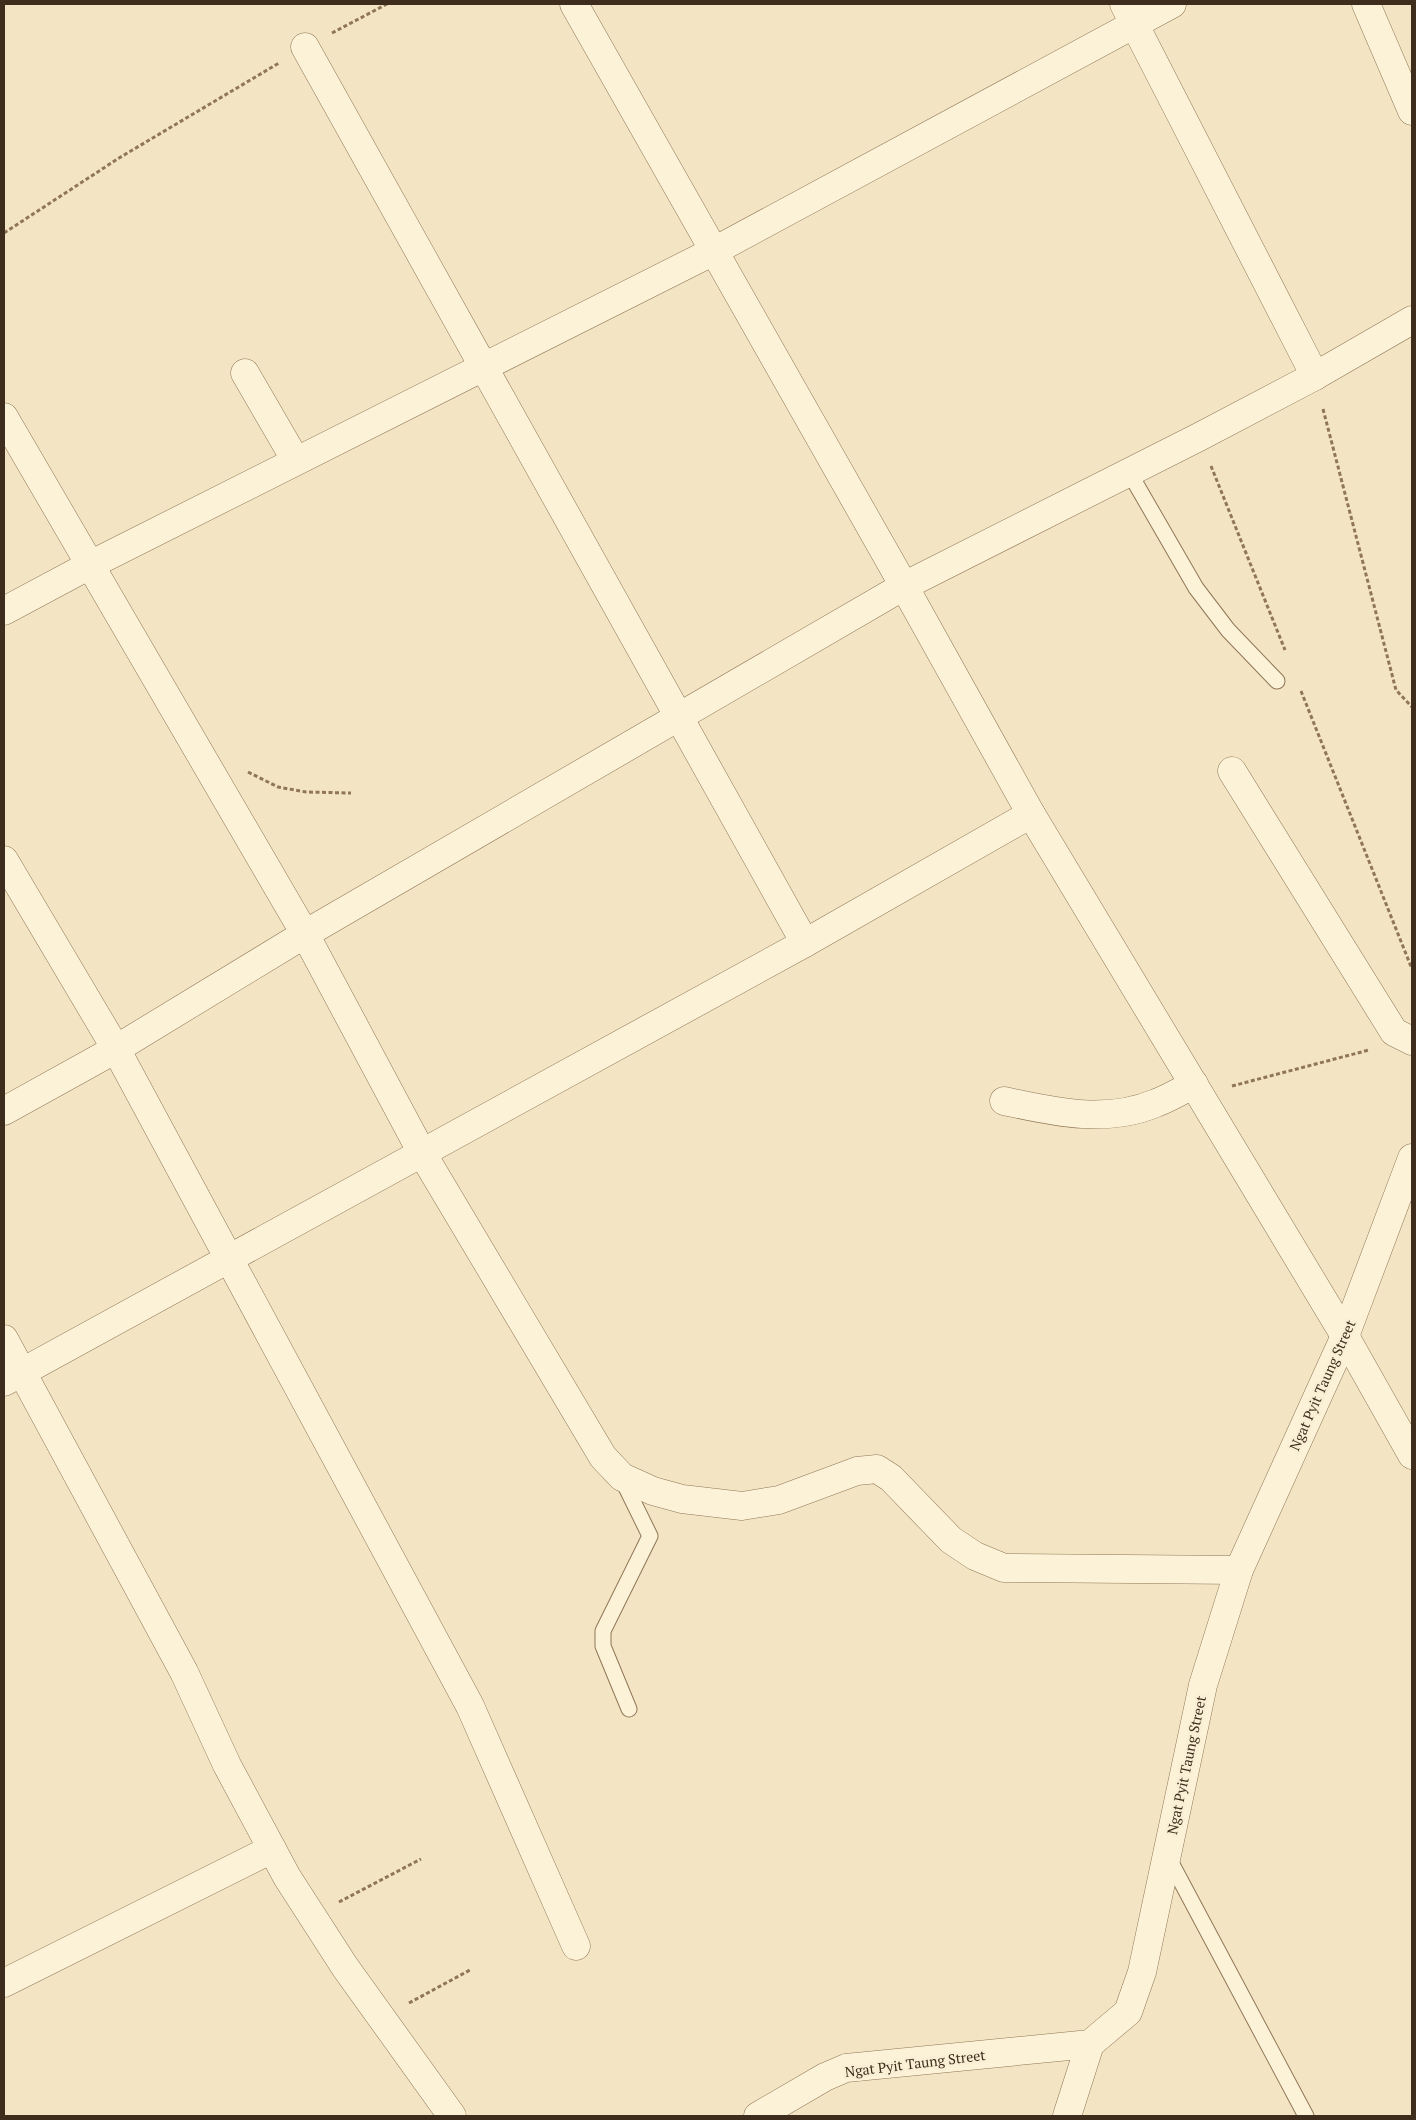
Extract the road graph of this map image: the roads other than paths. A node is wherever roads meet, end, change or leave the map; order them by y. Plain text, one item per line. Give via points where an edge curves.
1 (574, 4) edge
2 (1172, 4) edge
3 (1366, 4) edge
4 (1129, 14) edge
5 (305, 47) road end
6 (1412, 112) edge
7 (714, 251) junction
8 (1412, 320) edge
9 (482, 367) junction
10 (244, 373) dead end
11 (1315, 376) junction
12 (4, 418) edge
13 (296, 461) junction
14 (1129, 472) junction
15 (90, 565) junction
16 (904, 586) junction
17 (4, 611) edge
18 (1277, 681) dead end
19 (678, 718) junction
20 (1232, 770) dead end
21 (1030, 814) junction
22 (4, 860) edge
23 (305, 934) junction
24 (805, 943) junction
25 (1403, 1036) edge
26 (116, 1049) junction
27 (1197, 1090) junction
28 (1004, 1101) dead end
29 (4, 1111) edge
30 (422, 1153) junction
31 (1412, 1158) edge
32 (230, 1258) junction
33 (1345, 1336) junction
34 (4, 1339) edge
35 (13, 1378) edge
36 (1412, 1455) edge
37 (622, 1477) junction
38 (1238, 1570) junction
39 (629, 1708) dead end
40 (272, 1849) junction
41 (1168, 1855) junction
42 (576, 1946) dead end
43 (4, 1983) edge
44 (1090, 2044) junction
45 (1064, 2113) edge
46 (452, 2116) edge
47 (758, 2116) edge
48 (1306, 2116) edge

1 - 7 street
2 - 4 street
3 - 6 street
4 - 7 street
4 - 11 street
5 - 9 street
7 - 9 street
7 - 16 street
8 - 11 street
9 - 13 street
9 - 19 street
10 - 13 street
11 - 14 street
12 - 15 street
13 - 15 street
14 - 16 street
14 - 18 lane via 1196,588 1228,630
15 - 17 street
15 - 23 street
16 - 19 street
16 - 21 street
19 - 23 street
19 - 24 street
20 - 25 street
21 - 24 street
21 - 27 street
22 - 26 street
23 - 26 street
23 - 30 street
24 - 30 street
26 - 29 street
26 - 32 street
27 - 28 street via 1154,1104 1097,1116 1062,1114
27 - 33 street
30 - 32 street
30 - 37 street via 603,1457
31 - 33 street, Ngat Pyit Taung Street
32 - 35 street
32 - 42 street via 470,1706
33 - 36 street
33 - 38 street, Ngat Pyit Taung Street
34 - 35 street
35 - 40 street via 184,1672 227,1765
37 - 38 street via 682,1499 742,1506 779,1500 857,1471 877,1469 891,1478 951,1540 975,1556 1004,1568
37 - 39 lane via 650,1536 603,1631 603,1646
38 - 41 street, Ngat Pyit Taung Street via 1203,1684
40 - 43 street
40 - 46 street via 345,1968
41 - 44 street, Ngat Pyit Taung Street via 1142,1972 1128,2012
41 - 48 lane
44 - 45 street
44 - 47 street, Ngat Pyit Taung Street via 846,2068

